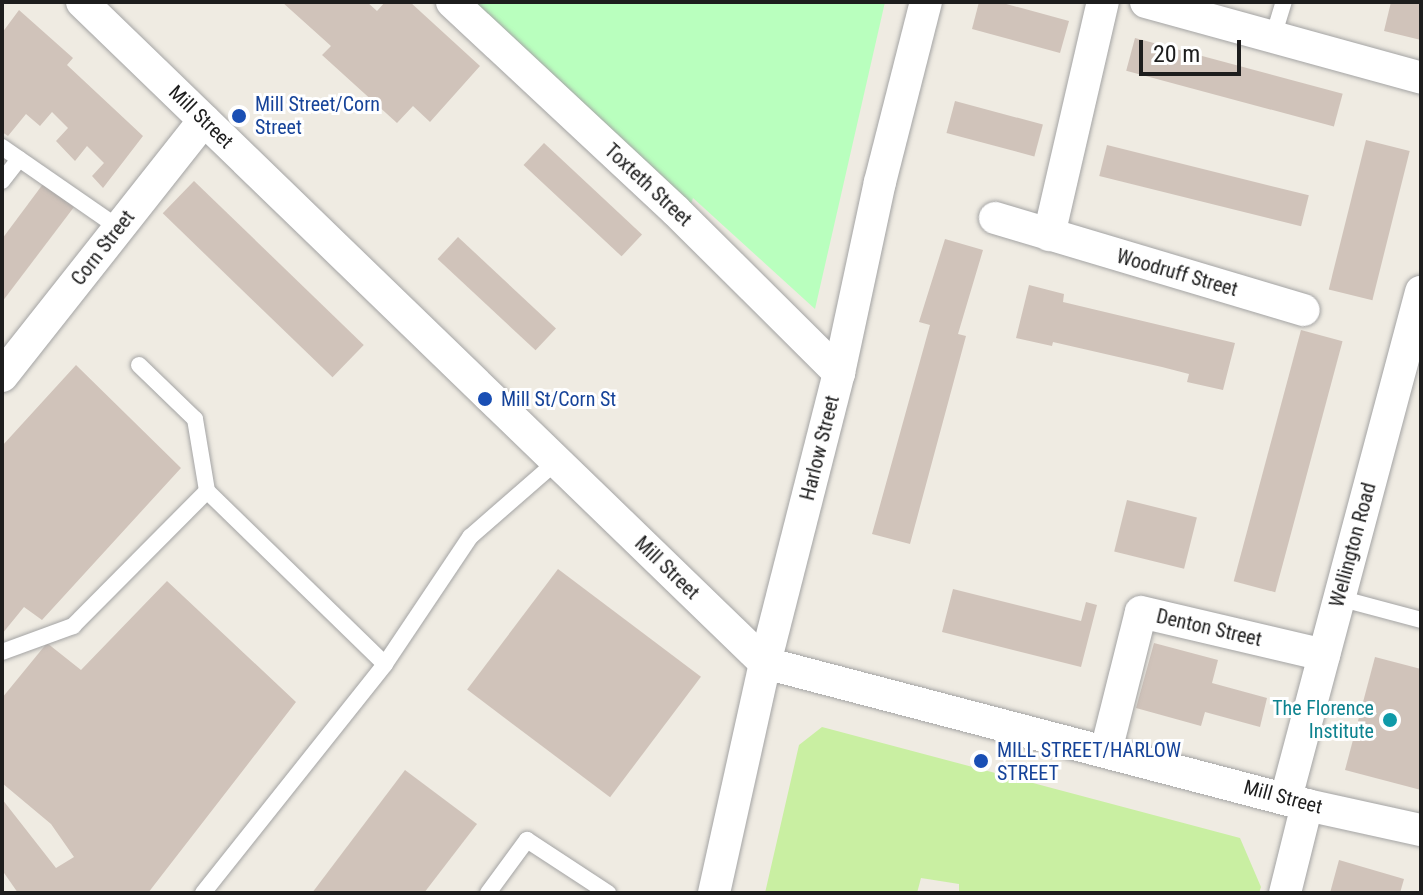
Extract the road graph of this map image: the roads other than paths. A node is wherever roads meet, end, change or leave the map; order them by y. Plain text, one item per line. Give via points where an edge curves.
1 (82, 2) edge
2 (452, 2) edge
3 (926, 2) edge
4 (1103, 2) edge
5 (1146, 2) edge
6 (1284, 2) edge
7 (1273, 37) junction
8 (1421, 78) edge
9 (204, 120) junction
10 (2, 147) edge
11 (19, 159) junction
12 (2, 181) edge
13 (995, 218) dead end
14 (119, 228) junction
15 (1049, 235) junction
16 (1421, 292) edge
17 (1304, 310) dead end
18 (139, 365) dead end
19 (839, 373) junction
20 (2, 376) edge
21 (557, 461) junction
22 (207, 491) junction
23 (1339, 598) junction
24 (1421, 620) edge
25 (2, 652) edge
26 (1324, 655) junction
27 (765, 663) junction
28 (385, 664) junction
29 (1106, 751) junction
30 (1296, 801) junction
31 (1421, 830) edge
32 (203, 893) edge
33 (488, 893) edge
34 (608, 893) edge
35 (714, 893) edge
36 (1285, 893) edge

1 - 9 street, Mill Street
2 - 19 street, Toxteth Street via 676,211
3 - 19 street, Harlow Street
4 - 15 street
5 - 7 street
6 - 7 lane
7 - 8 street
9 - 14 street, Corn Street
9 - 21 street, Mill Street
10 - 11 lane
11 - 12 lane
11 - 14 lane
13 - 15 street, Woodruff Street
14 - 20 street, Corn Street
15 - 17 street, Woodruff Street
16 - 23 street, Wellington Road
18 - 22 lane via 195,419
19 - 27 street, Harlow Street
21 - 27 street, Mill Street
21 - 28 lane via 470,537
22 - 25 lane via 73,626
22 - 28 lane
23 - 24 lane
23 - 26 street, Wellington Road
26 - 29 street, Denton Street via 1141,612
26 - 30 street, Wellington Road
27 - 29 street, Mill Street
27 - 35 street, Harlow Street
28 - 32 lane
29 - 30 street, Mill Street
30 - 31 street, Mill Street
30 - 36 street, Wellington Road
33 - 34 lane via 527,840

